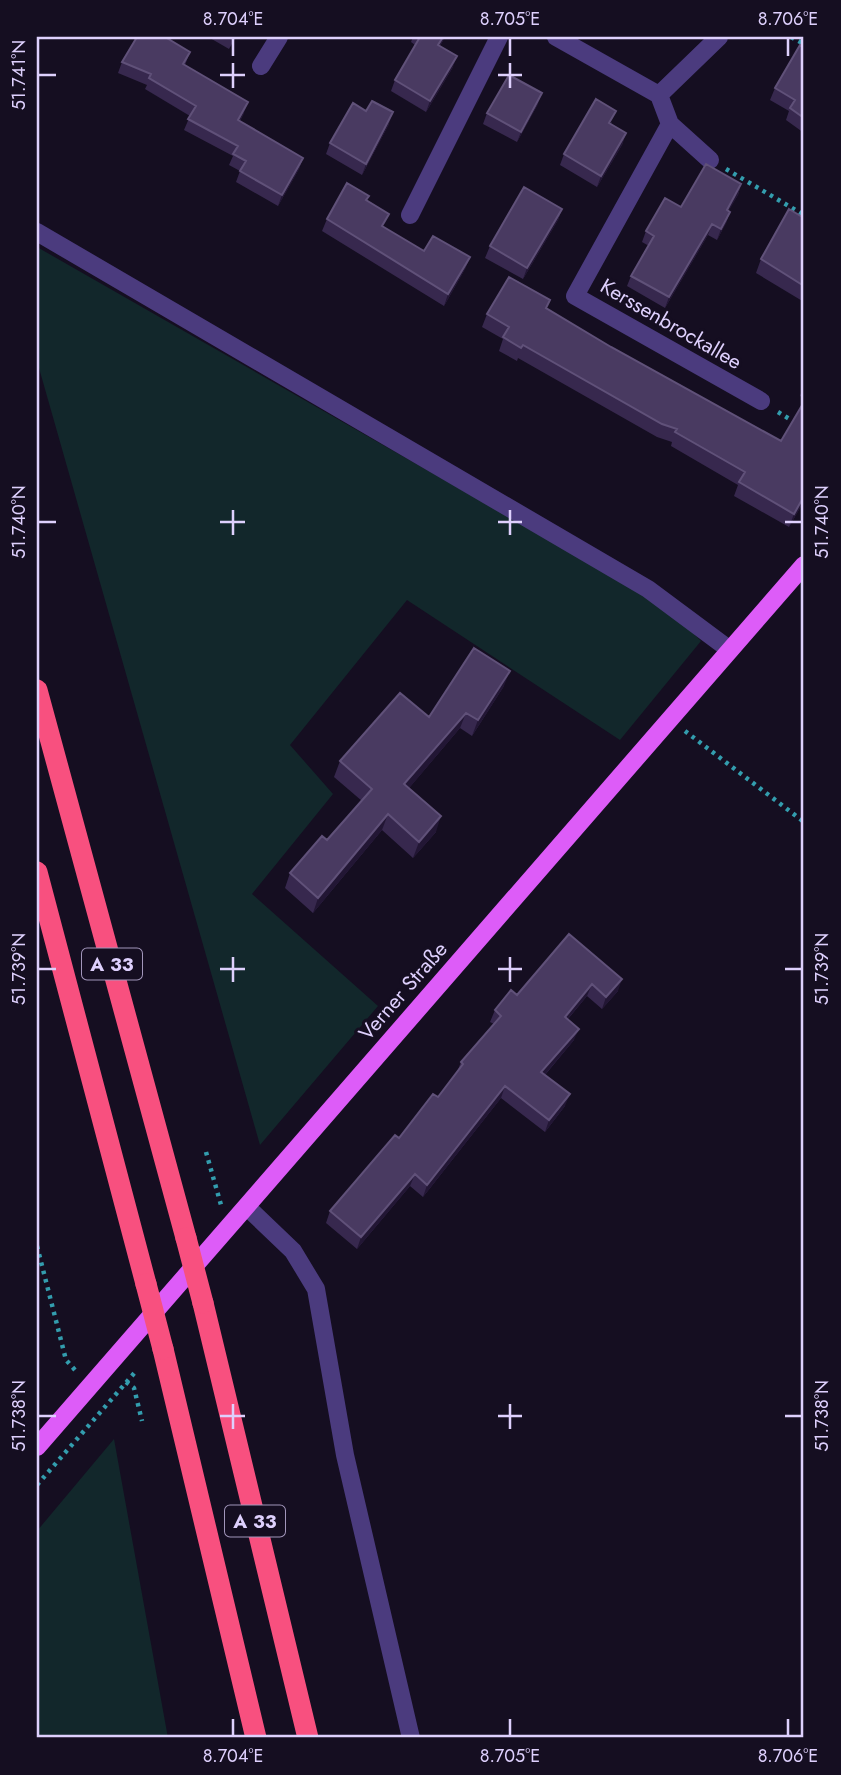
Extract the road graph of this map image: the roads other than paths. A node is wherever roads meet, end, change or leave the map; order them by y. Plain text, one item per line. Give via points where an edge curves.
1 (279, 37) edge
2 (499, 37) edge
3 (556, 37) edge
4 (719, 37) edge
5 (261, 66) dead end
6 (659, 95) junction
7 (670, 124) junction
8 (710, 160) road end
9 (410, 215) dead end
10 (37, 232) edge
11 (761, 401) road end
12 (804, 565) edge
13 (730, 650) junction
14 (37, 690) edge
15 (37, 872) edge
16 (247, 1207) junction
17 (37, 1447) edge
18 (256, 1738) edge
19 (307, 1738) edge
20 (411, 1738) edge

1 - 5 street
2 - 9 street
3 - 6 street
4 - 6 street
6 - 7 street
7 - 8 street
7 - 11 street, Kerssenbrockallee via 575,296
10 - 13 street via 648,589
12 - 13 main road, Verner Straße
13 - 16 main road, Verner Straße
14 - 19 highway, A 33, bridge via 203,1303
15 - 18 highway, A 33, bridge via 163,1349
16 - 17 main road, Verner Straße
16 - 20 street via 293,1251 316,1289 345,1455

